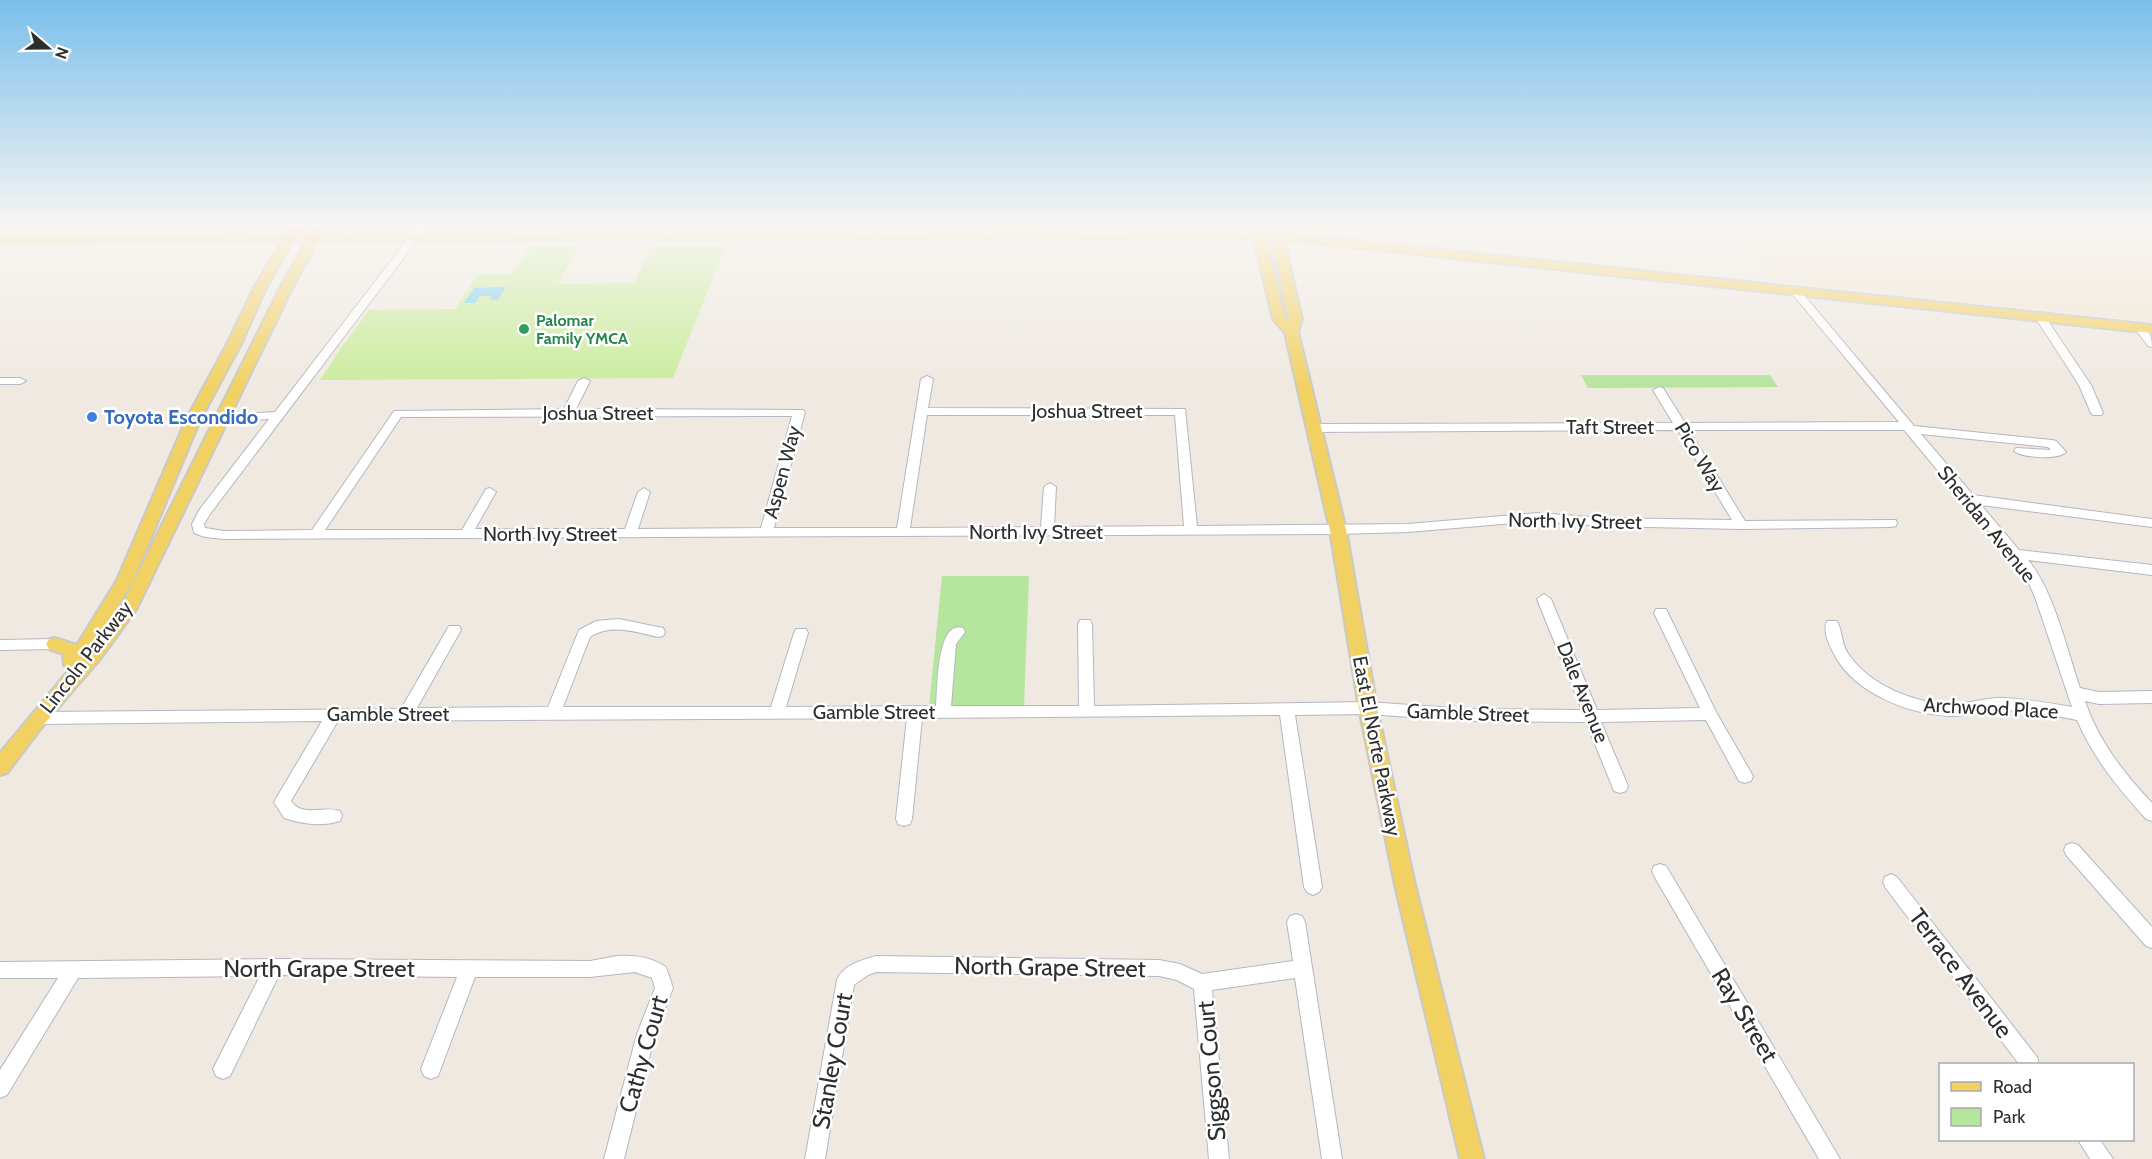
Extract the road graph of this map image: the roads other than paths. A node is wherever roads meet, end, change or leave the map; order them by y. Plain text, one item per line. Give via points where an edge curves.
1 (264, 281) edge
2 (290, 281) edge
3 (381, 281) edge
4 (1270, 281) edge
5 (1287, 281) edge
6 (1714, 281) edge
7 (1794, 290) junction
8 (2040, 317) junction
9 (2146, 328) edge
10 (1291, 332) junction
11 (2152, 344) edge
12 (927, 379) dead end
13 (0, 381) edge
14 (20, 381) dead end
15 (584, 381) dead end
16 (1659, 390) dead end
17 (799, 412) joint
18 (921, 412) junction
19 (568, 413) junction
20 (2097, 413) dead end
21 (280, 415) junction
22 (222, 418) junction
23 (193, 420) junction
24 (1682, 427) junction
25 (1312, 428) junction
26 (1909, 428) junction
27 (2020, 451) dead end
28 (1050, 487) dead end
29 (490, 492) dead end
30 (644, 492) dead end
31 (1970, 499) junction
32 (1891, 523) dead end
33 (2152, 523) edge
34 (1741, 525) junction
35 (1191, 530) junction
36 (1338, 530) junction
37 (766, 532) junction
38 (903, 532) junction
39 (1047, 532) junction
40 (630, 533) junction
41 (316, 534) junction
42 (466, 534) junction
43 (2016, 554) junction
44 (2152, 570) edge
45 (1544, 599) dead end
46 (1660, 613) dead end
47 (1085, 624) dead end
48 (1833, 625) dead end
49 (454, 630) dead end
50 (658, 632) dead end
51 (958, 632) dead end
52 (801, 633) dead end
53 (55, 644) joint
54 (0, 645) edge
55 (73, 665) junction
56 (2075, 693) junction
57 (2152, 697) edge
58 (1368, 708) junction
59 (1287, 709) junction
60 (777, 712) junction
61 (915, 712) junction
62 (943, 712) junction
63 (1087, 712) junction
64 (553, 713) junction
65 (334, 714) junction
66 (406, 714) junction
67 (1710, 714) junction
68 (2082, 715) junction
69 (1593, 716) junction
70 (38, 718) junction
71 (0, 767) edge
72 (1745, 776) dead end
73 (1620, 786) dead end
74 (2152, 814) edge
75 (334, 816) dead end
76 (904, 819) dead end
77 (2072, 850) dead end
78 (1660, 871) dead end
79 (1891, 882) dead end
80 (1313, 887) dead end
81 (1296, 922) dead end
82 (2152, 940) edge
83 (638, 963) joint
84 (896, 964) joint
85 (274, 967) junction
86 (470, 968) junction
87 (1303, 968) junction
88 (0, 970) edge
89 (72, 971) junction
90 (1201, 983) junction
91 (2028, 1063) edge
92 (223, 1069) dead end
93 (431, 1069) dead end
94 (0, 1088) edge
95 (2089, 1141) edge
96 (614, 1159) edge
97 (815, 1159) edge
98 (1219, 1159) edge
99 (1332, 1159) edge
100 (1472, 1159) edge
101 (1830, 1159) edge
102 (2103, 1159) edge

1 - 23 main road, Lincoln Parkway
2 - 22 main road, Lincoln Parkway
3 - 21 street
4 - 10 main road, East El Norte Parkway via 1279,319
5 - 10 main road, East El Norte Parkway via 1296,319
6 - 7 main road
7 - 8 main road
7 - 26 street, Sheridan Avenue
8 - 9 main road
8 - 20 street
9 - 11 street
10 - 25 main road, East El Norte Parkway
12 - 18 street
13 - 14 street
15 - 19 street
16 - 24 street, Pico Way
17 - 19 street, Joshua Street
17 - 37 street, Aspen Way
18 - 35 street, Joshua Street via 1181,411
18 - 38 street
19 - 41 street, Joshua Street via 398,413
21 - 22 street
21 - 41 street, North Ivy Street via 204,512 199,530
22 - 23 street
22 - 70 main road, Lincoln Parkway via 131,604 95,653
23 - 55 main road, Lincoln Parkway via 125,581
24 - 25 street, Taft Street
24 - 26 street, Taft Street
24 - 34 street, Pico Way
25 - 36 main road, East El Norte Parkway
26 - 27 street, Taft Street via 2052,444 2060,452
26 - 31 street, Sheridan Avenue
28 - 39 street
29 - 42 street
30 - 40 street
31 - 33 street
31 - 43 street, Sheridan Avenue
32 - 34 street, North Ivy Street
34 - 36 street, North Ivy Street via 1538,517
35 - 36 street, North Ivy Street
35 - 39 street, North Ivy Street
36 - 58 main road, East El Norte Parkway
37 - 38 street, North Ivy Street
37 - 40 street, North Ivy Street
38 - 39 street, North Ivy Street
40 - 42 street, North Ivy Street
41 - 42 street, North Ivy Street
43 - 44 street
43 - 56 street, Sheridan Avenue via 2038,588
45 - 69 street, Dale Avenue
46 - 67 street
47 - 63 street
48 - 68 street, Archwood Place via 1832,638 1857,674 1913,703 1948,710 1991,704 2020,705
49 - 66 street
50 - 64 street via 619,624 596,626 584,634
51 - 62 street via 949,643
52 - 60 street
53 - 54 street
53 - 55 main road via 72,651
55 - 70 main road, Lincoln Parkway
56 - 57 street via 2099,698
56 - 68 street, Sheridan Avenue
58 - 59 street, Gamble Street
58 - 69 street, Gamble Street via 1467,715
58 - 100 main road, East El Norte Parkway via 1405,885
59 - 63 street, Gamble Street
59 - 80 street
60 - 61 street, Gamble Street
60 - 64 street, Gamble Street
61 - 62 street, Gamble Street
61 - 76 street
62 - 63 street, Gamble Street
64 - 66 street, Gamble Street
65 - 66 street, Gamble Street
65 - 70 street, Gamble Street
65 - 75 street via 282,802 290,813 308,818
67 - 69 street, Gamble Street
67 - 72 street
68 - 74 street, Sheridan Avenue via 2099,752
69 - 73 street, Dale Avenue
70 - 71 main road
77 - 82 street
78 - 101 street, Ray Street
79 - 91 street, Terrace Avenue
81 - 87 street
83 - 86 street, North Grape Street via 590,969
83 - 96 street, Cathy Court via 660,973 664,988 646,1034
84 - 90 street, North Grape Street via 1159,968 1180,972
84 - 97 street, Stanley Court via 863,968 846,980
85 - 86 street, North Grape Street
85 - 89 street, North Grape Street
85 - 92 street
86 - 93 street
87 - 90 street
87 - 99 street
88 - 89 street, North Grape Street
89 - 94 street
90 - 98 street, Siggson Court
95 - 102 street

